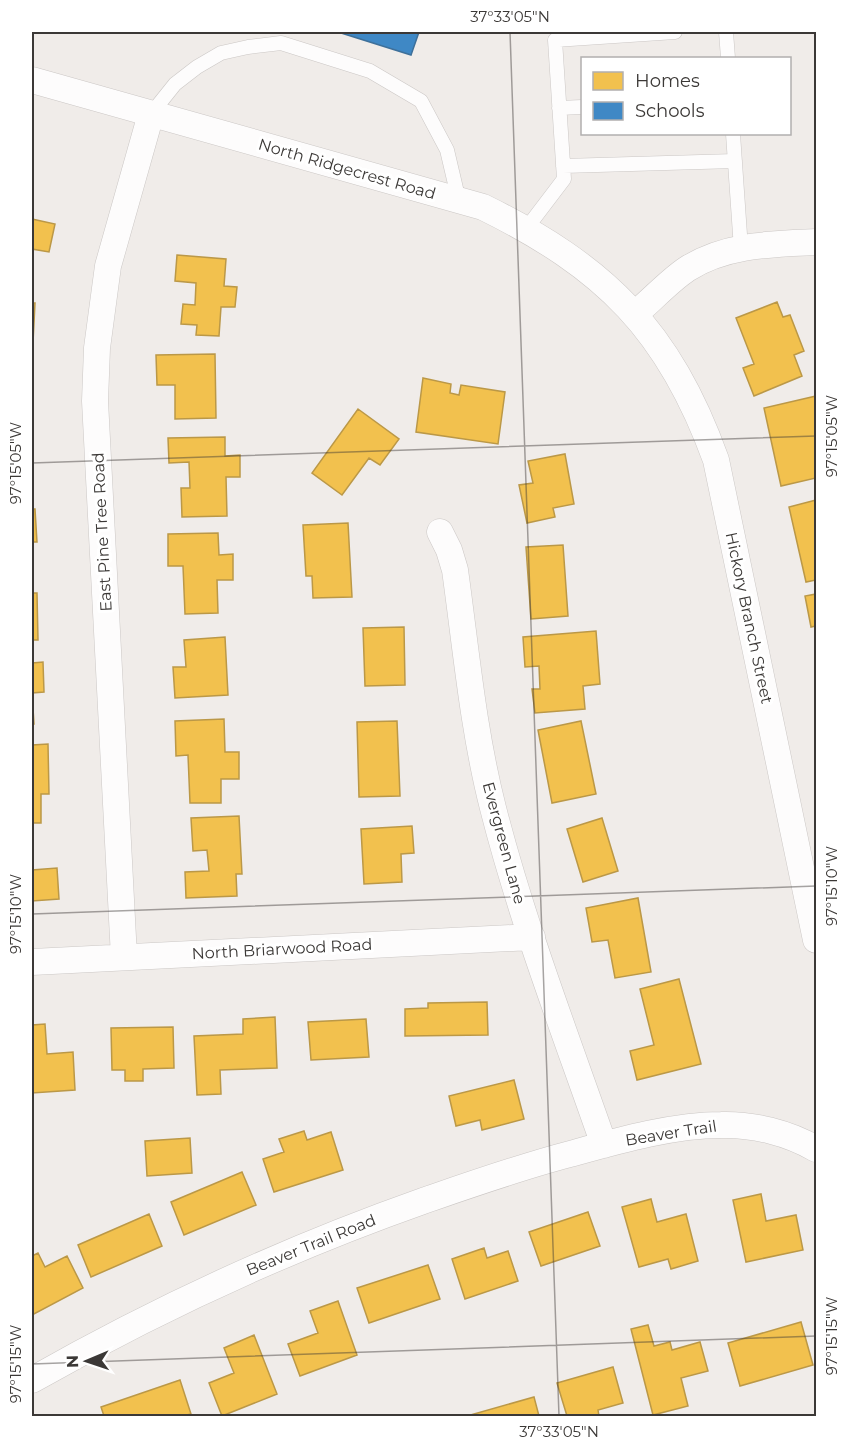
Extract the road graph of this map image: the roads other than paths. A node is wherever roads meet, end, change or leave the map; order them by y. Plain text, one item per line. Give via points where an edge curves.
1 (675, 32) edge
2 (726, 32) edge
3 (728, 57) edge
4 (32, 80) edge
5 (581, 107) edge
6 (559, 108) junction
7 (151, 114) junction
8 (733, 135) edge
9 (735, 161) junction
10 (563, 166) junction
11 (459, 201) junction
12 (526, 229) junction
13 (816, 242) edge
14 (741, 249) junction
15 (635, 314) junction
16 (440, 532) dead end
17 (816, 931) edge
18 (532, 937) junction
19 (124, 957) junction
20 (32, 962) edge
21 (814, 1140) edge
22 (604, 1145) junction
23 (32, 1380) edge

1 - 6 lane via 555,40
2 - 3 lane
4 - 7 street, North Ridgecrest Road
5 - 6 lane
6 - 10 lane
7 - 11 street, North Ridgecrest Road
7 - 11 lane via 175,84 197,67 221,54 282,43 370,71 421,101 447,150
7 - 19 street, East Pine Tree Road via 108,266 97,348 95,402
8 - 9 lane
9 - 10 lane
9 - 14 lane
10 - 12 lane via 564,179
11 - 12 street, North Ridgecrest Road via 483,207
12 - 15 street, North Ridgecrest Road via 604,283
13 - 14 street
14 - 15 street via 686,270
15 - 17 street, Hickory Branch Street via 683,383 716,460
16 - 18 street, Evergreen Lane via 455,570 485,776
18 - 19 street, North Briarwood Road
18 - 22 street, Evergreen Lane
19 - 20 street, North Briarwood Road
21 - 22 street, Beaver Trail via 720,1125
22 - 23 street, Beaver Trail Road via 507,1172 272,1260 168,1307

